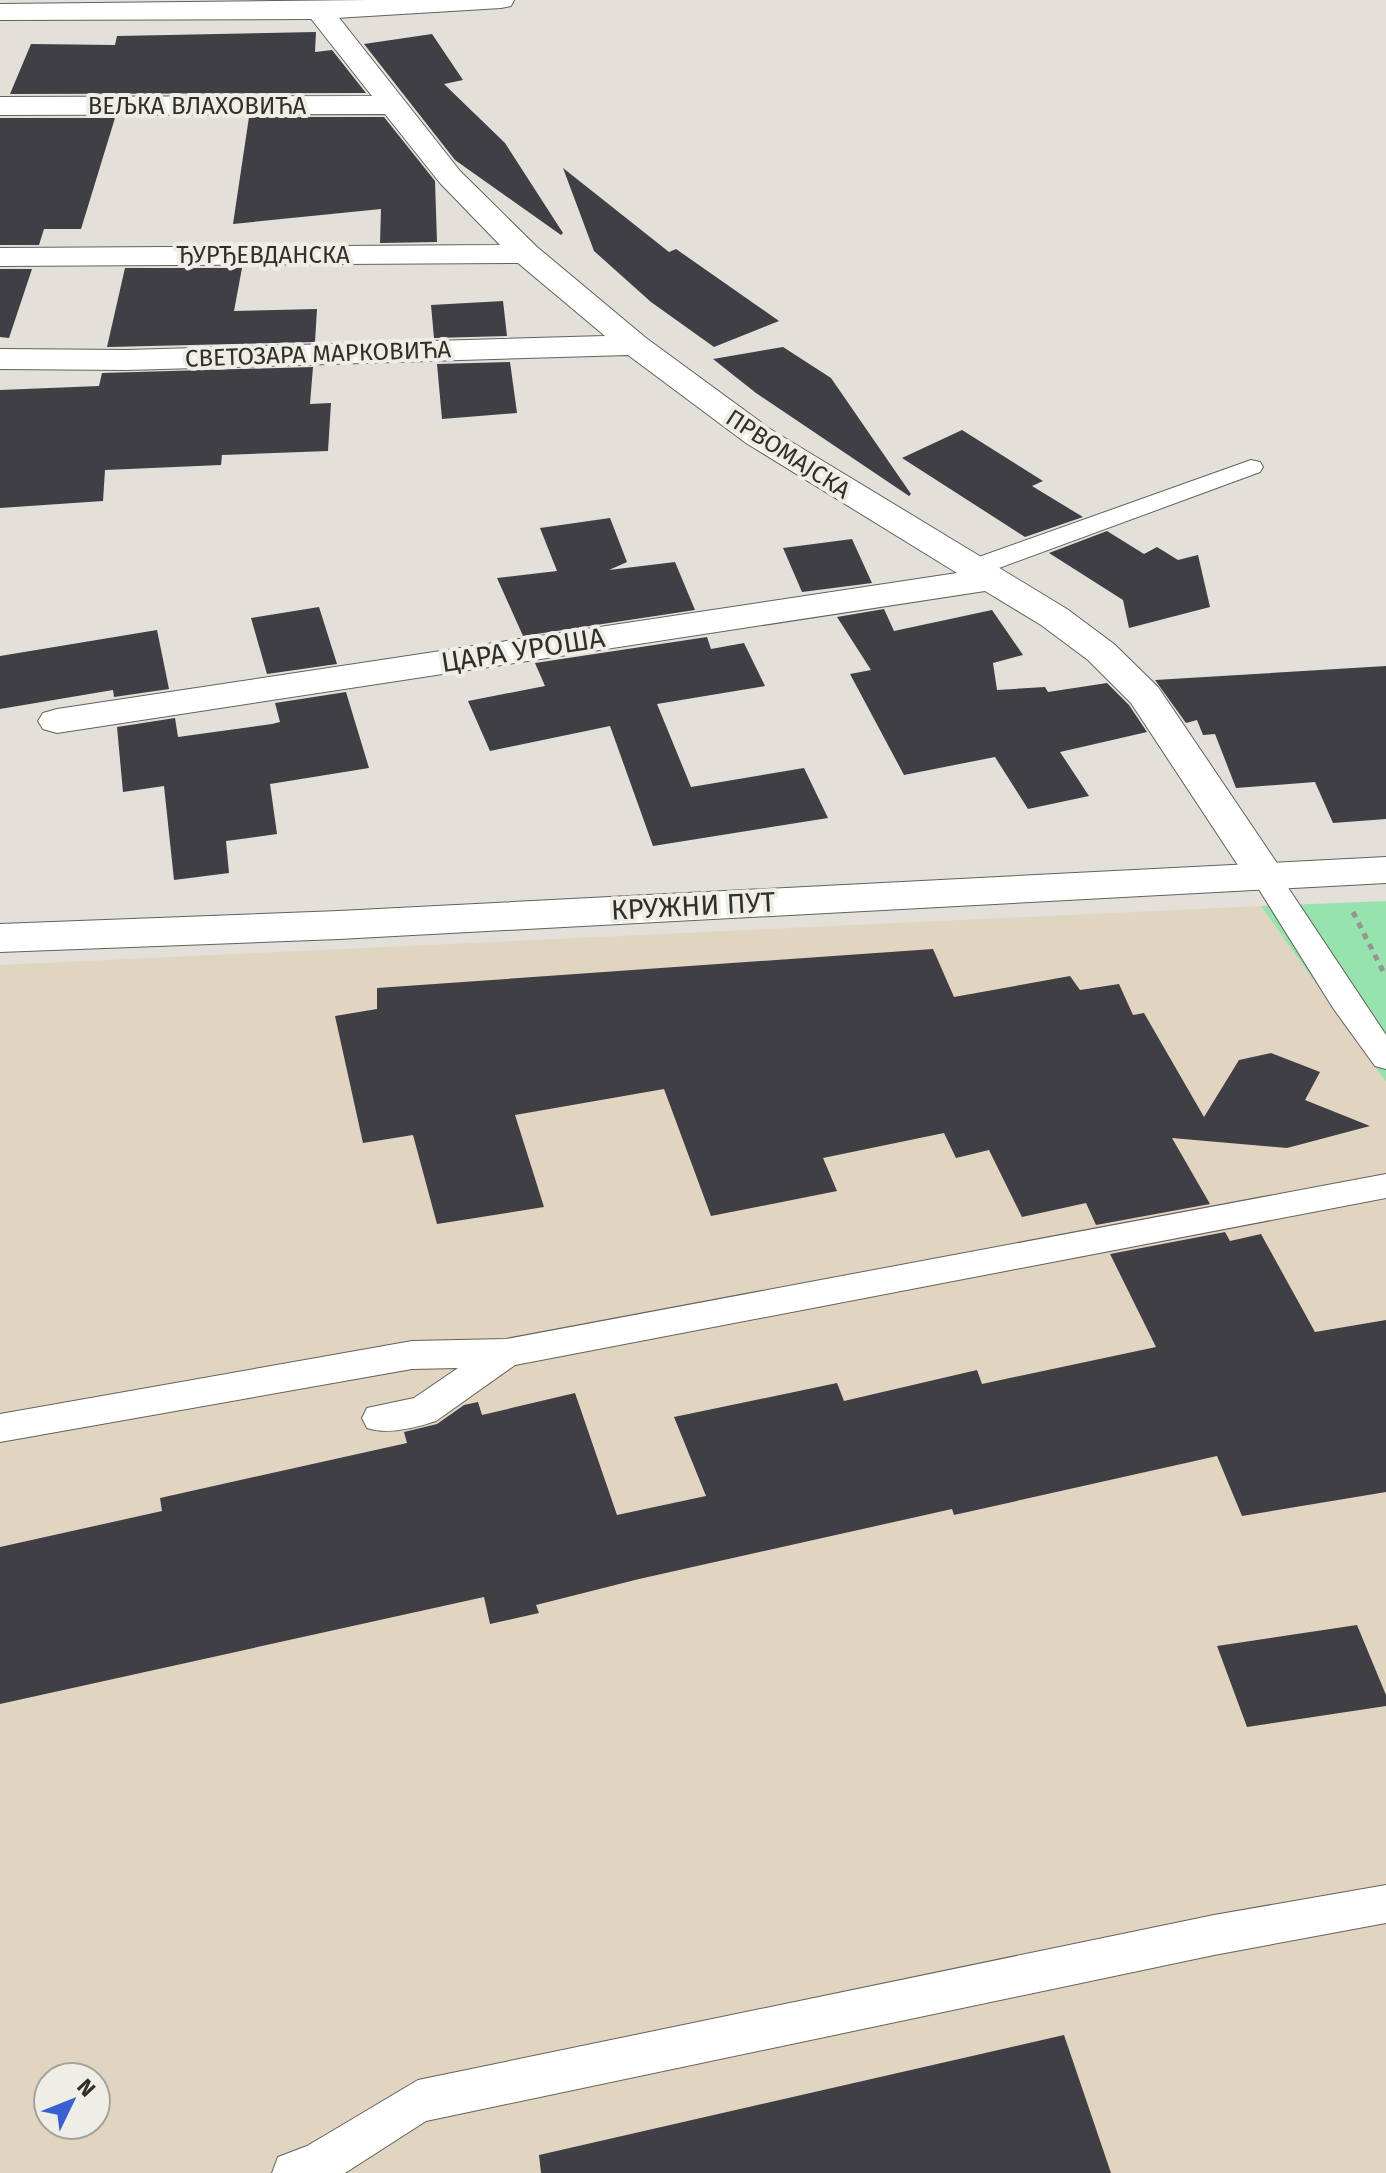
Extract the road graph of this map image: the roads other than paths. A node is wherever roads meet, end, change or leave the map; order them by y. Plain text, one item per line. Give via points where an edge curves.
1 (501, 0) edge
2 (276, 6) edge
3 (319, 11) junction
4 (0, 12) edge
5 (394, 105) junction
6 (0, 106) edge
7 (526, 254) junction
8 (0, 257) edge
9 (635, 345) junction
10 (0, 359) edge
11 (1251, 467) dead end
12 (980, 574) junction
13 (57, 721) dead end
14 (1386, 870) edge
15 (1265, 875) junction
16 (0, 938) edge
17 (1386, 1058) edge
18 (1386, 1186) edge
19 (506, 1353) junction
20 (380, 1418) dead end
21 (0, 1428) edge
22 (1386, 1904) edge
23 (294, 2173) edge

1 - 3 street
2 - 3 street
2 - 4 street
3 - 5 street, ПРВОМАЈСКА
5 - 6 street, ВЕЉКА ВЛАХОВИЋА
5 - 7 street, ПРВОМАЈСКА via 450,177
7 - 8 street, ЂУРЂЕВДАНСКА
7 - 9 street, ПРВОМАЈСКА
9 - 10 street, СВЕТОЗАРА МАРКОВИЋА
9 - 12 street, ПРВОМАЈСКА via 758,436
11 - 12 lane
12 - 13 street, ЦАРА УРОША
12 - 15 street, ПРВОМАЈСКА via 1054,617 1101,652 1145,695
14 - 15 street, КРУЖНИ ПУТ
15 - 16 street, КРУЖНИ ПУТ
15 - 17 lane
18 - 19 lane
19 - 20 lane via 423,1411
19 - 21 lane via 412,1355
22 - 23 lane via 418,2101 319,2164

